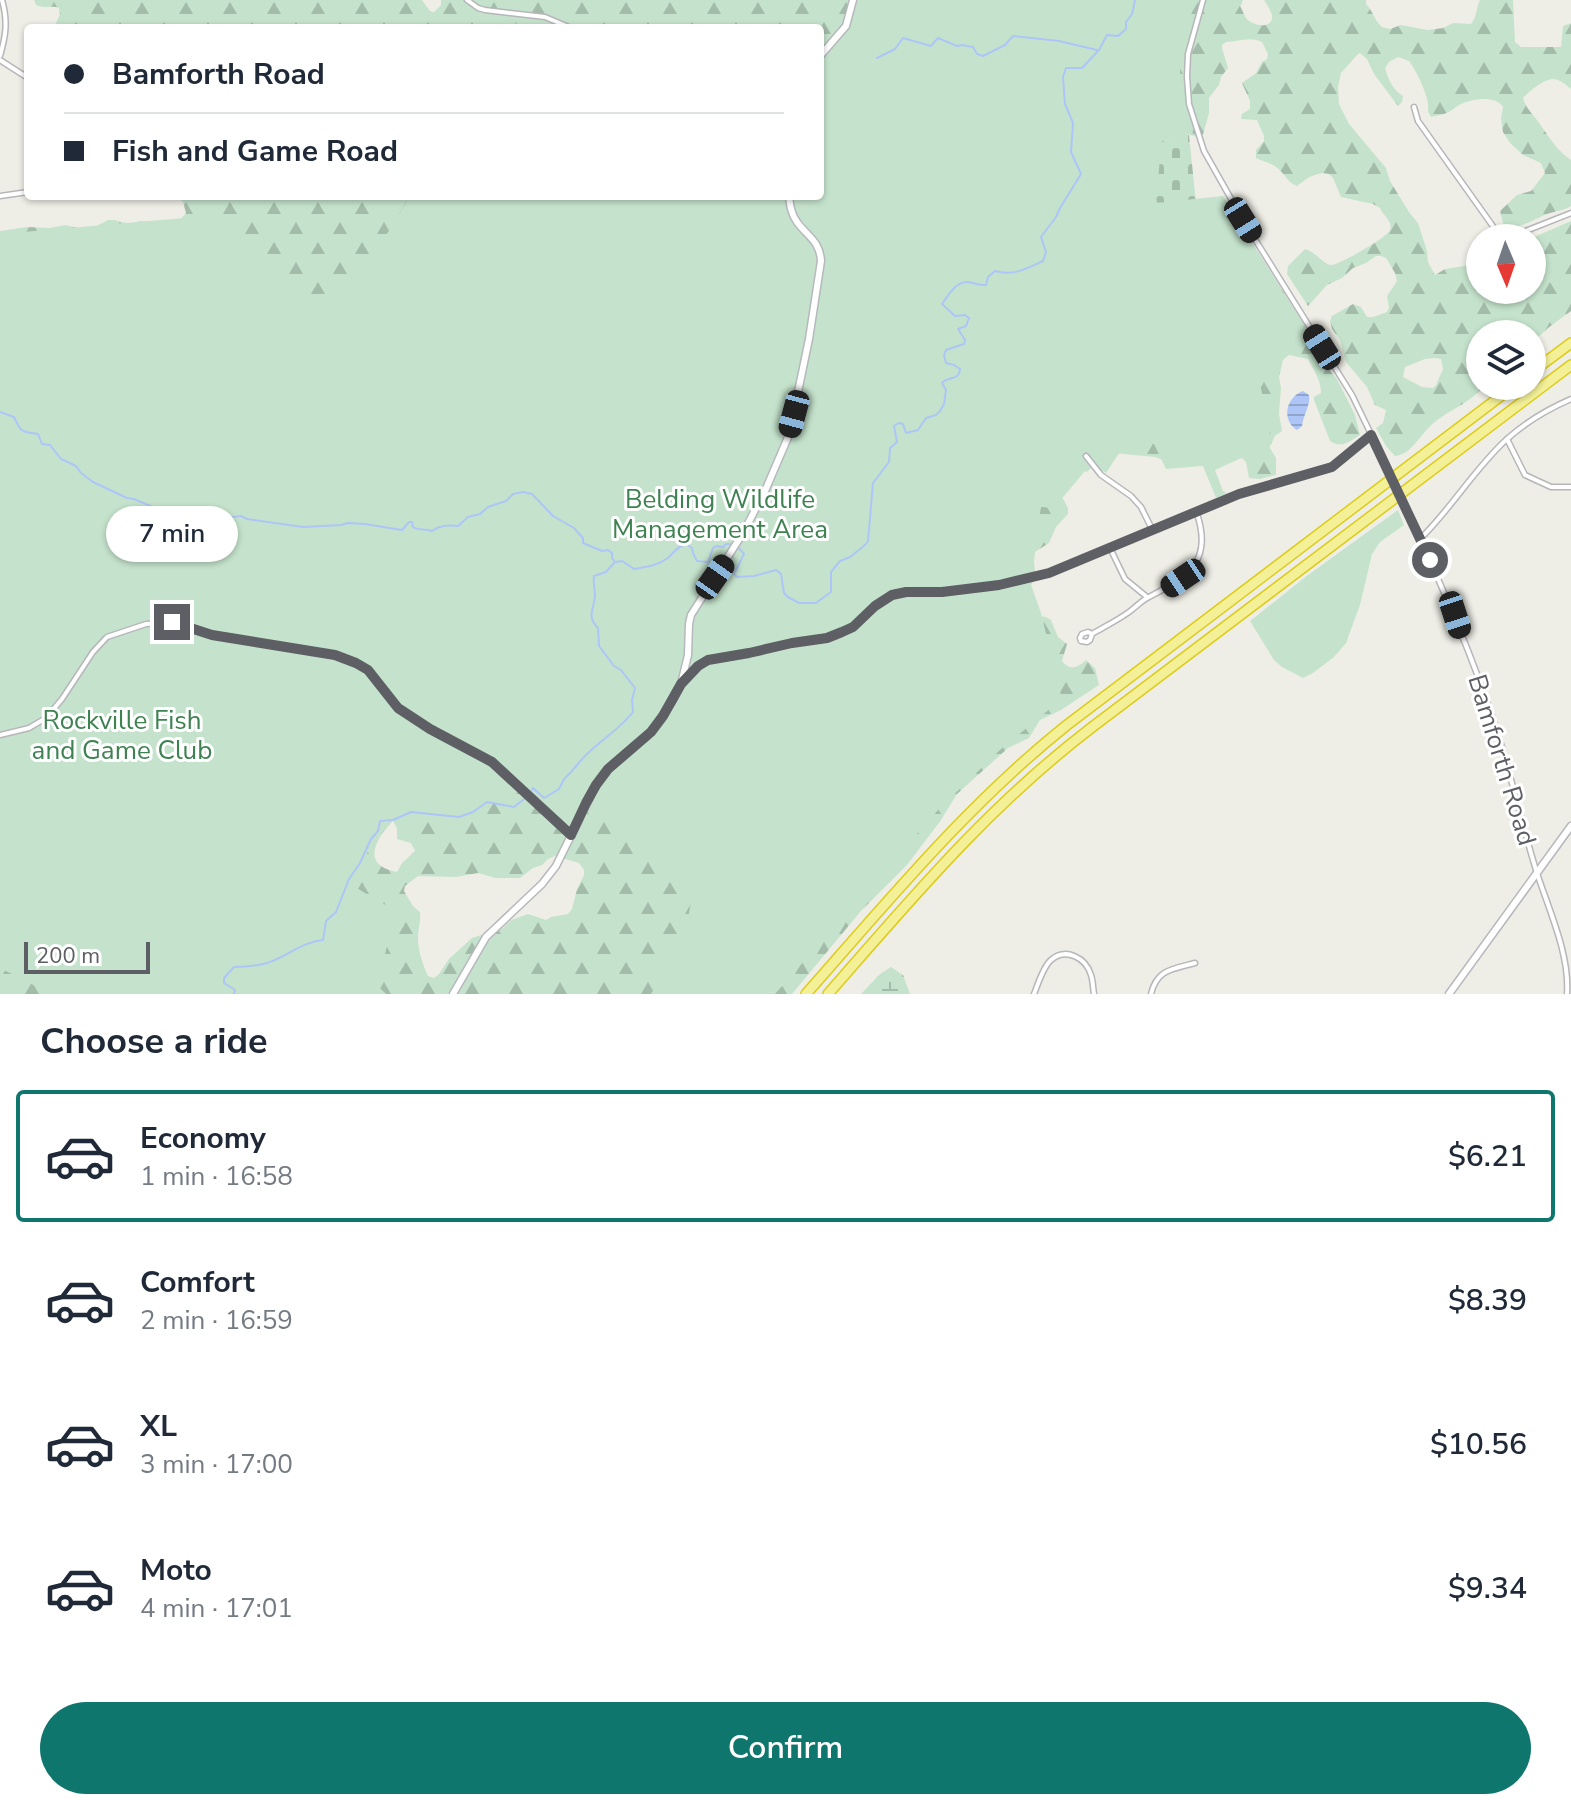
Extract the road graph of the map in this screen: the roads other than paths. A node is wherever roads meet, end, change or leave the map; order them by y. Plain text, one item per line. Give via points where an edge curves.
1 (2, 0) edge
2 (467, 0) edge
3 (853, 0) edge
4 (1203, 0) edge
5 (562, 24) edge
6 (824, 51) edge
7 (0, 58) edge
8 (24, 75) edge
9 (1414, 107) dead end
10 (24, 193) edge
11 (0, 196) edge
12 (790, 200) edge
13 (1571, 213) edge
14 (1571, 343) edge
15 (1546, 362) edge
16 (1571, 365) edge
17 (1571, 399) edge
18 (1496, 400) edge
19 (1371, 435) junction
20 (1507, 439) junction
21 (1086, 456) dead end
22 (1571, 487) edge
23 (1196, 511) junction
24 (1152, 529) junction
25 (1420, 539) junction
26 (1110, 548) junction
27 (1147, 597) junction
28 (1092, 634) dead end
29 (681, 684) junction
30 (0, 735) edge
31 (1571, 826) edge
32 (571, 835) junction
33 (1537, 872) junction
34 (1195, 963) dead end
35 (453, 994) edge
36 (806, 994) edge
37 (828, 994) edge
38 (1034, 994) edge
39 (1094, 994) edge
40 (1151, 994) edge
41 (1449, 994) edge
42 (1567, 994) edge

1 - 7 street via 7,17
2 - 5 street via 485,10
3 - 6 street via 846,26
4 - 19 street, Bamforth Road via 1187,77 1189,104 1204,151
7 - 8 street
9 - 13 street via 1418,121 1497,232 1513,236
10 - 11 street
12 - 29 street via 796,221 816,242 821,261 794,414 756,509 691,615
14 - 15 highway
16 - 37 highway via 1048,762 951,854
17 - 20 street
18 - 36 highway via 1024,761 945,836
19 - 23 street via 1332,467
19 - 25 street, Bamforth Road, bridge
20 - 22 street via 1525,475 1551,487
20 - 25 street
21 - 24 street via 1141,507
23 - 24 street
23 - 27 street via 1203,542 1199,556 1183,578
24 - 26 street
25 - 33 street, Bamforth Road via 1483,692
26 - 27 street via 1125,579
26 - 29 street via 1025,580 892,595 842,632 708,660
27 - 28 street
29 - 32 street via 651,732 596,785
30 - 32 street via 46,718 107,637 172,622 356,663 398,708 492,762
31 - 33 street
32 - 35 street via 542,884 486,937
33 - 41 street
33 - 42 street, Bamforth Road via 1563,957
34 - 40 street via 1162,974
38 - 39 street via 1049,961 1072,955 1084,961

